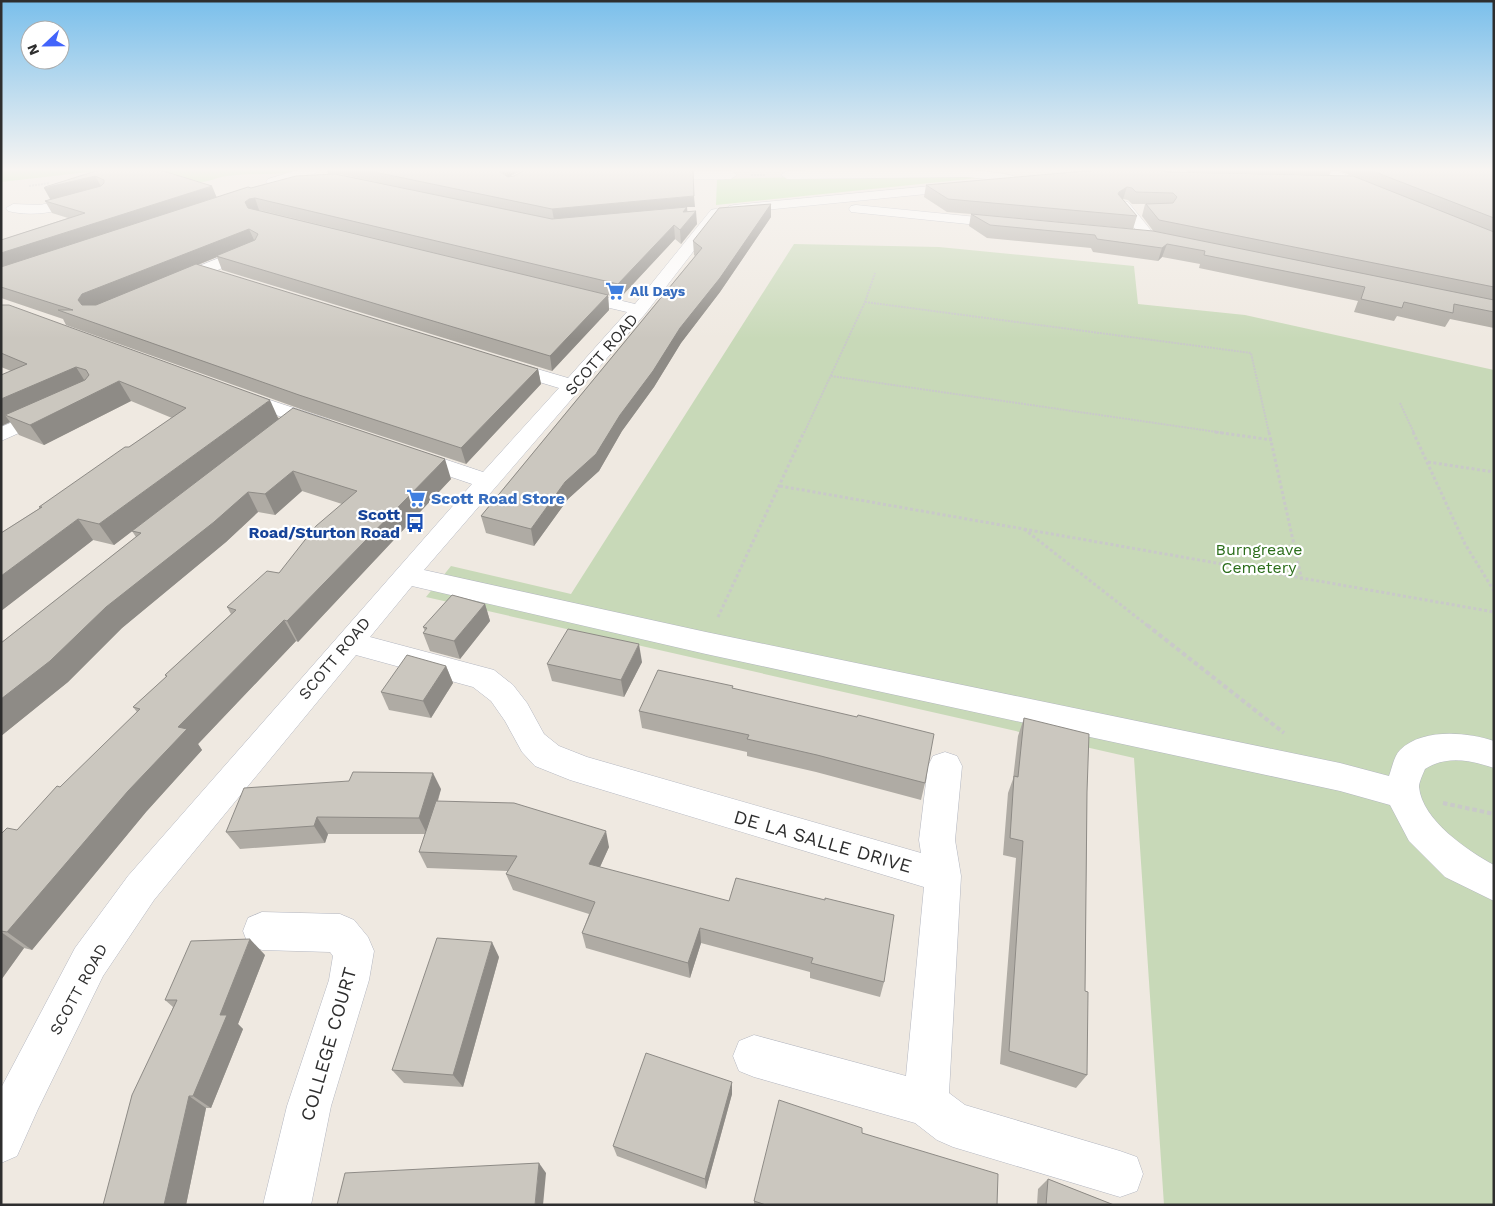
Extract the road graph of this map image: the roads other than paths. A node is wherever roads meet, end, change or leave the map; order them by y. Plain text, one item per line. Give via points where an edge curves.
1 (696, 226) edge
2 (1140, 226) edge
3 (1130, 236) edge
4 (1149, 238) junction
5 (1168, 242) edge
6 (254, 250) edge
7 (202, 271) junction
8 (230, 280) edge
9 (158, 289) edge
10 (554, 289) edge
11 (639, 310) junction
12 (488, 360) edge
13 (573, 386) junction
14 (226, 391) edge
15 (72, 402) edge
16 (298, 417) junction
17 (335, 430) edge
18 (1, 435) edge
19 (274, 436) edge
20 (392, 449) edge
21 (486, 481) junction
22 (405, 575) junction
23 (348, 642) junction
24 (1494, 755) edge
25 (945, 766) dead end
26 (1404, 794) junction
27 (943, 876) junction
28 (1494, 884) edge
29 (262, 932) dead end
30 (754, 1056) dead end
31 (926, 1104) junction
32 (1, 1140) edge
33 (1120, 1174) dead end
34 (287, 1205) edge

1 - 11 street, SCOTT ROAD
2 - 4 street
3 - 4 street
4 - 5 street
6 - 7 street
7 - 8 street
7 - 9 street
10 - 11 street
11 - 13 street, SCOTT ROAD
12 - 13 street
13 - 21 street, SCOTT ROAD
14 - 16 street
15 - 18 street
16 - 17 street
16 - 19 street
20 - 21 street
21 - 22 street, SCOTT ROAD
22 - 23 street, SCOTT ROAD
22 - 26 street via 706,643 1330,775
23 - 27 street, DE LA SALLE DRIVE via 483,678 502,693 533,743 547,756
23 - 32 street, SCOTT ROAD via 141,888 89,962
24 - 26 street via 1452,747 1430,750 1411,760 1402,786
25 - 27 street via 937,840
26 - 28 street via 1421,830 1458,864
27 - 31 street
29 - 34 street, COLLEGE COURT via 340,933 354,951 349,980 309,1106
30 - 31 street
31 - 33 street via 954,1124

